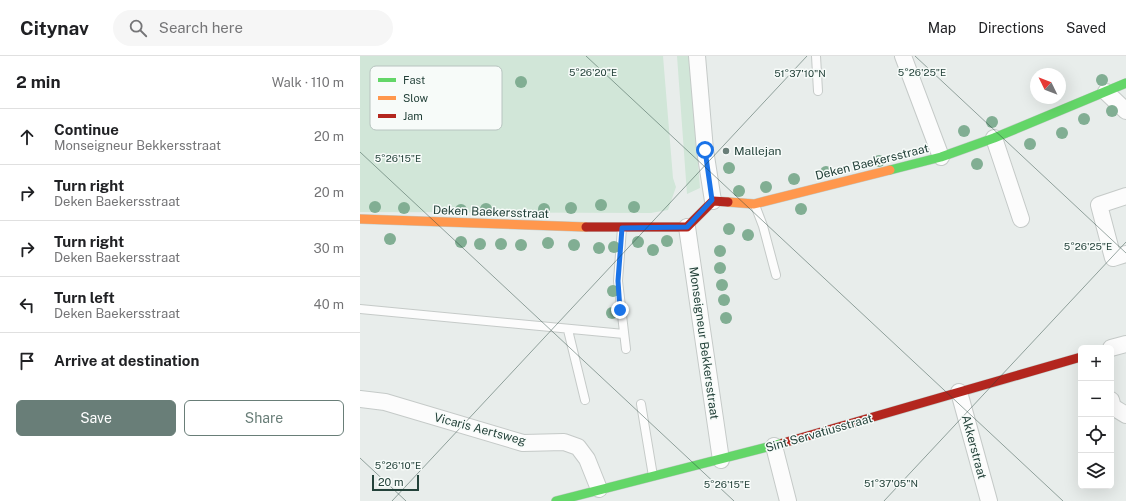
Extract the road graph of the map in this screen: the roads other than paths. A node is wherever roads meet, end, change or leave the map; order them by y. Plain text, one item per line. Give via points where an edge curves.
1 (697, 56) edge
2 (816, 56) edge
3 (903, 56) edge
4 (1126, 83) edge
5 (818, 91) dead end
6 (1106, 92) junction
7 (1126, 111) edge
8 (994, 138) junction
9 (941, 157) junction
10 (1126, 196) edge
11 (712, 200) junction
12 (754, 204) junction
13 (360, 219) edge
14 (1021, 219) dead end
15 (687, 227) junction
16 (622, 228) junction
17 (1126, 254) edge
18 (776, 275) dead end
19 (360, 309) edge
20 (568, 330) junction
21 (624, 334) junction
22 (1126, 344) edge
23 (1114, 347) edge
24 (626, 349) dead end
25 (1078, 358) edge
26 (959, 392) junction
27 (360, 399) edge
28 (585, 400) dead end
29 (641, 404) dead end
30 (1114, 409) edge
31 (1126, 415) edge
32 (774, 446) junction
33 (721, 460) junction
34 (653, 476) junction
35 (601, 495) edge
36 (556, 501) edge
37 (788, 501) edge
38 (989, 501) edge

1 - 11 street
2 - 5 lane
3 - 9 street
4 - 6 street, Deken Baekersstraat
6 - 7 street
6 - 8 street, Deken Baekersstraat
8 - 9 street, Deken Baekersstraat
8 - 14 street
9 - 12 street, Deken Baekersstraat
10 - 17 street via 1099,205 1114,258
11 - 12 street, Deken Baekersstraat
11 - 15 street
12 - 18 lane via 764,226
13 - 16 street, Deken Baekersstraat
15 - 16 street, Deken Baekersstraat
15 - 33 street, Monseigneur Bekkersstraat
16 - 21 lane via 618,281
19 - 20 lane
20 - 21 lane
20 - 28 lane
21 - 24 lane
22 - 23 street
25 - 26 street, Sint Servatiusstraat
26 - 32 street, Sint Servatiusstraat
26 - 38 street, Akkerstraat
27 - 35 street, Vicaris Aertsweg via 386,402 523,443 564,442 578,447 587,459
29 - 34 lane
30 - 31 street
32 - 33 street, Sint Servatiusstraat
32 - 37 street
33 - 34 street, Sint Servatiusstraat
34 - 35 street, Sint Servatiusstraat
35 - 36 street, Sint Servatiusstraat

